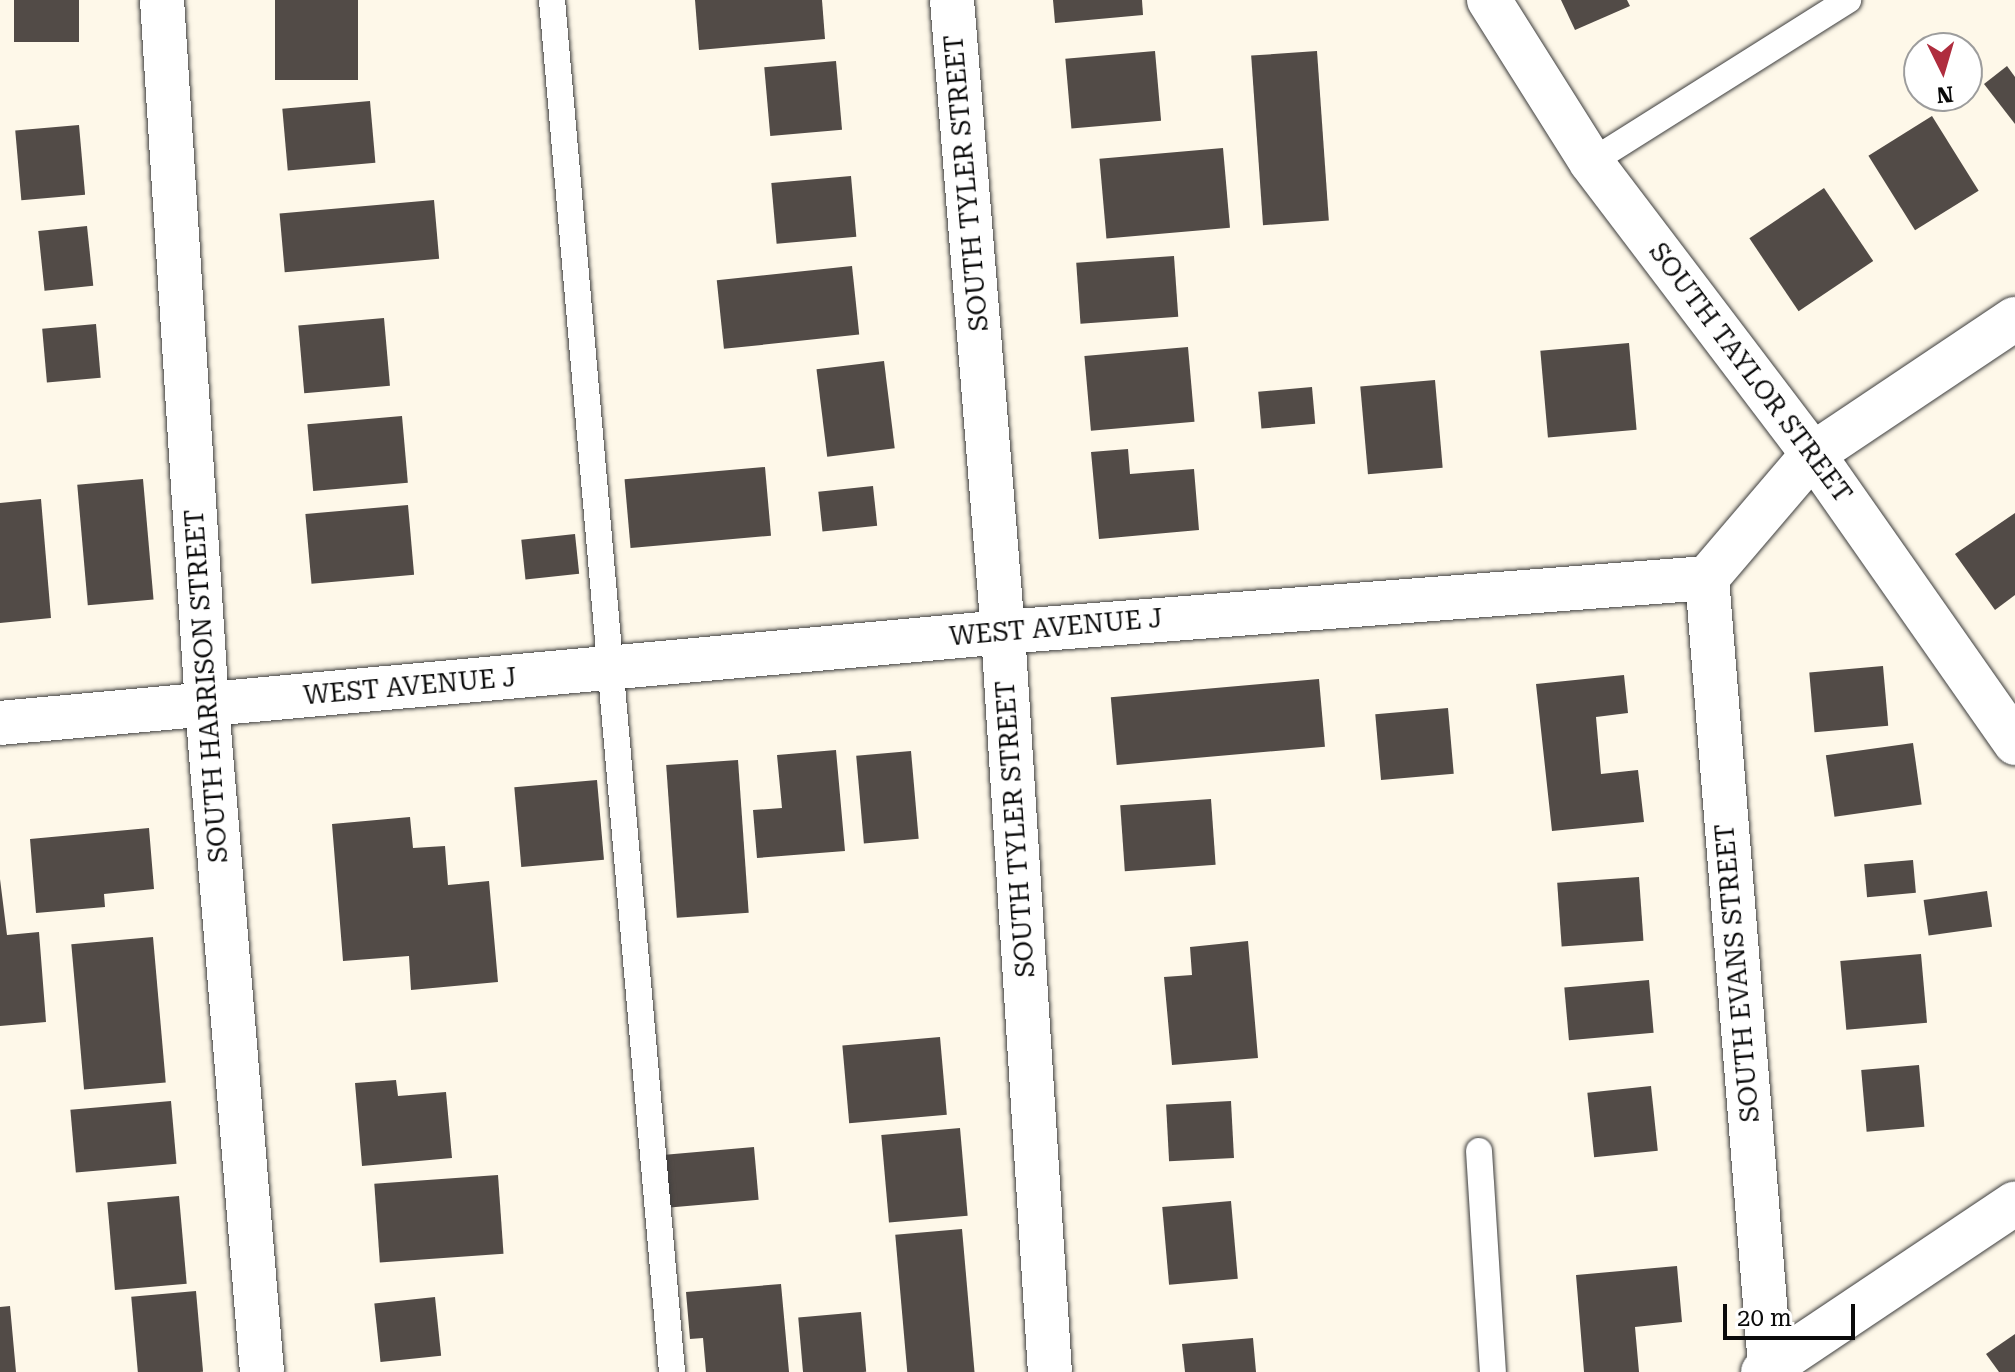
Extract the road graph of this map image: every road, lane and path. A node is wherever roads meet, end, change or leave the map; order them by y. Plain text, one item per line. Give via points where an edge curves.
1 (162, 0) edge
2 (552, 0) edge
3 (952, 0) edge
4 (1489, 0) edge
5 (1848, 0) edge
6 (1591, 162) junction
7 (2015, 319) edge
8 (1813, 454) junction
9 (1707, 578) junction
10 (1003, 632) junction
11 (615, 668) junction
12 (207, 706) junction
13 (0, 723) edge
14 (2015, 743) edge
15 (1479, 1151) dead end
16 (2015, 1203) edge
17 (1766, 1369) edge
18 (262, 1372) edge
19 (672, 1372) edge
20 (1050, 1372) edge
21 (1493, 1372) edge

1 - 12 street, SOUTH HARRISON STREET
2 - 11 lane
3 - 10 street, SOUTH TYLER STREET
4 - 6 street, SOUTH TAYLOR STREET
5 - 6 lane
6 - 8 street, SOUTH TAYLOR STREET
7 - 8 street
8 - 9 street
8 - 14 street, SOUTH TAYLOR STREET
9 - 10 street, WEST AVENUE J
9 - 17 street, SOUTH EVANS STREET
10 - 11 street, WEST AVENUE J
10 - 20 street, SOUTH TYLER STREET
11 - 12 street, WEST AVENUE J
11 - 19 lane
12 - 13 street, WEST AVENUE J
12 - 18 street, SOUTH HARRISON STREET
15 - 21 lane
16 - 17 street

